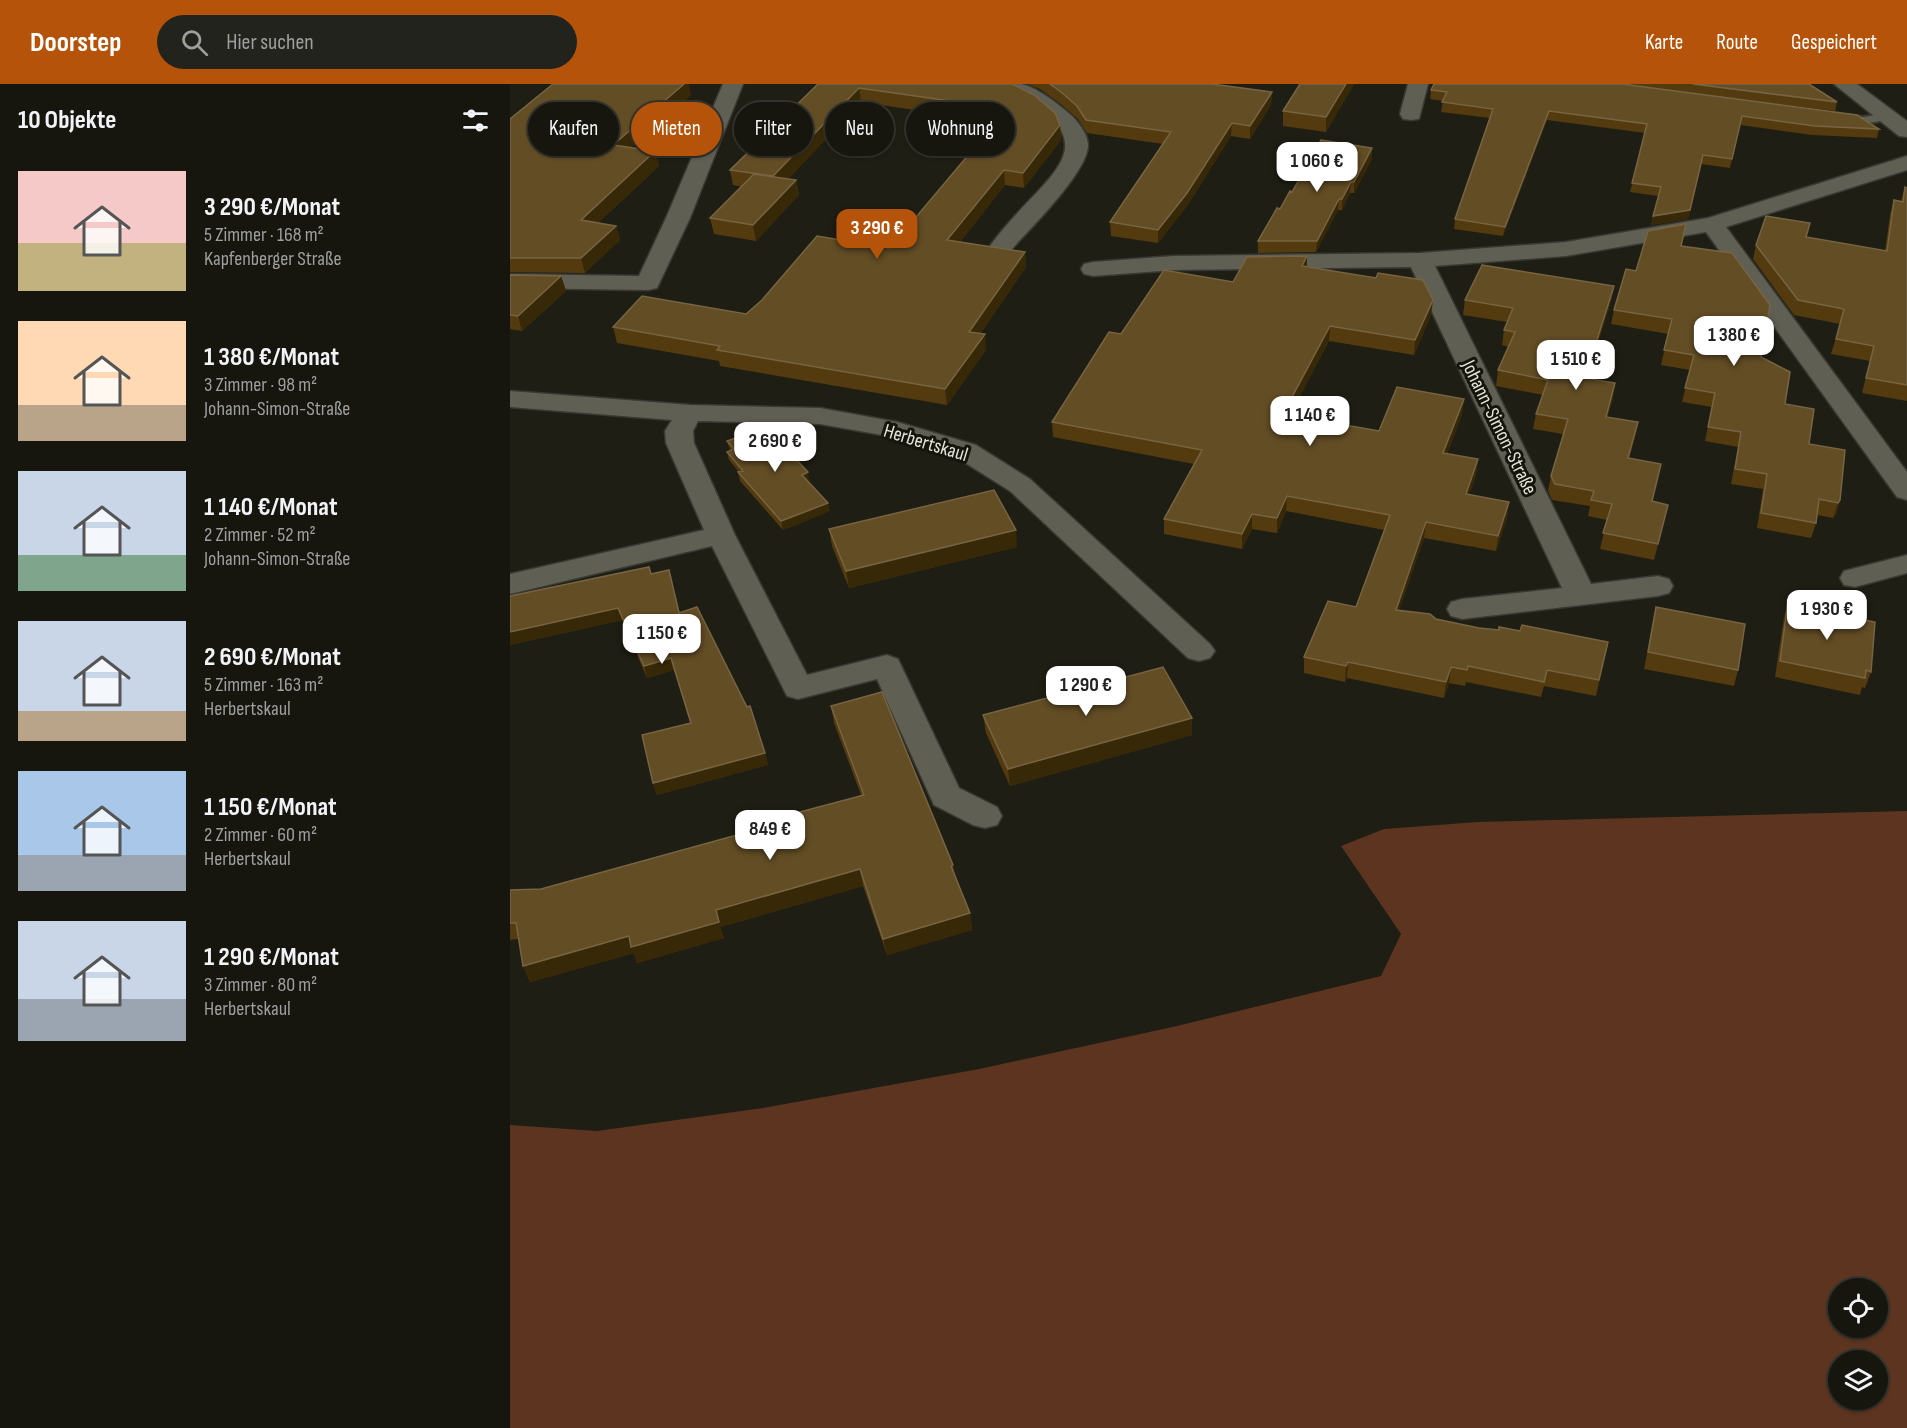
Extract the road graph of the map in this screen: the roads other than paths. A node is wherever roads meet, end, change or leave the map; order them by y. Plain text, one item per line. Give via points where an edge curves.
1 (734, 84) edge
2 (1004, 84) edge
3 (1418, 84) edge
4 (1844, 84) edge
5 (1411, 114) dead end
6 (1828, 116) edge
7 (1888, 116) junction
8 (1907, 131) edge
9 (1907, 163) edge
10 (1712, 224) junction
11 (1002, 246) edge
12 (1420, 260) junction
13 (1093, 269) dead end
14 (510, 281) edge
15 (510, 399) edge
16 (690, 413) junction
17 (1907, 491) edge
18 (721, 535) junction
19 (1907, 564) edge
20 (1855, 578) dead end
21 (510, 584) edge
22 (1658, 586) dead end
23 (1581, 595) junction
24 (1462, 609) dead end
25 (1199, 651) dead end
26 (985, 816) dead end

1 - 14 street via 648,283
2 - 11 street via 1032,96 1060,116 1076,139 1077,151 1069,167
3 - 5 street
4 - 7 street
6 - 7 lane via 1863,120
7 - 8 street
9 - 10 street
10 - 12 street via 1566,249
10 - 17 street
12 - 13 street via 1174,263
12 - 23 street, Johann-Simon-Straße
15 - 16 street, Herbertskaul
16 - 18 street via 679,431 680,443
16 - 25 street, Herbertskaul via 820,416 897,430 966,451 1020,485
18 - 21 street
18 - 26 street via 798,688 887,666 946,796
19 - 20 street
22 - 23 street
23 - 24 street

